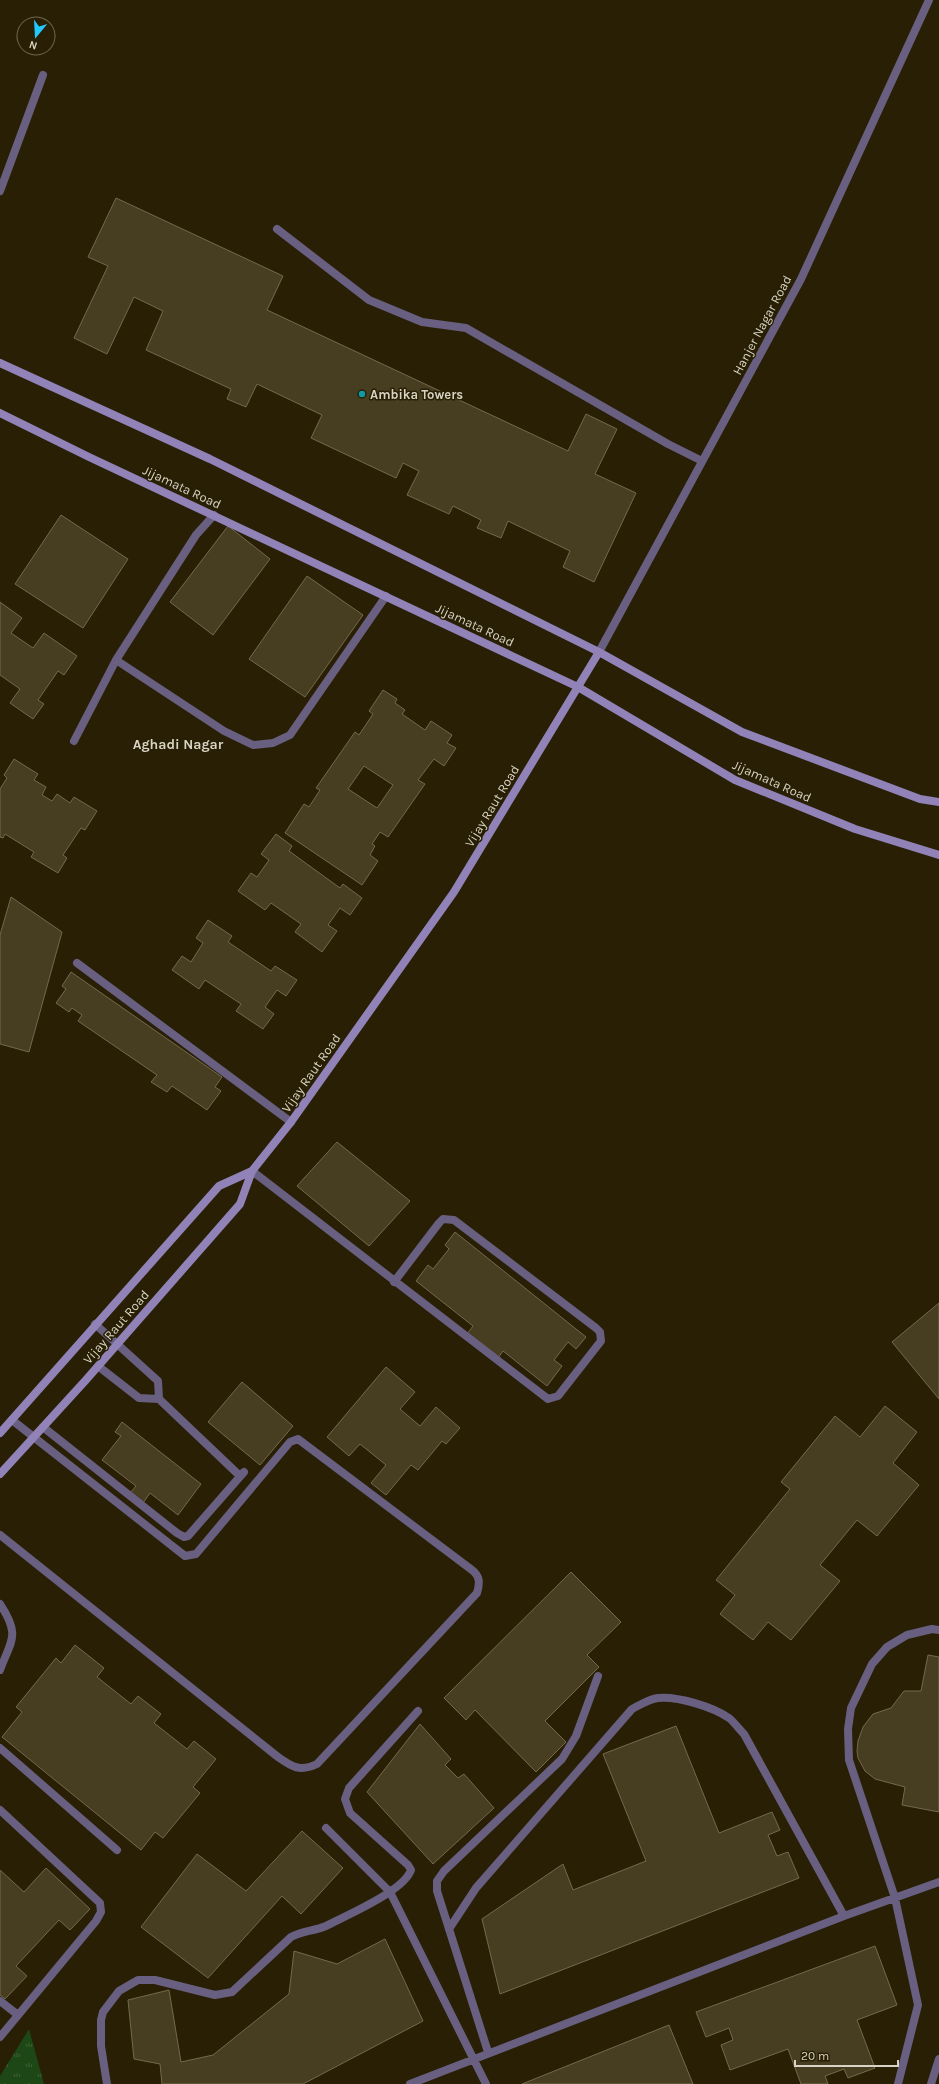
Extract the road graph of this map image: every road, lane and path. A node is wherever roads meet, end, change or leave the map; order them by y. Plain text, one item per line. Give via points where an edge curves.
1 (929, 0) edge
2 (43, 74) dead end
3 (0, 191) edge
4 (278, 229) dead end
5 (0, 363) edge
6 (0, 413) edge
7 (702, 461) junction
8 (214, 516) junction
9 (386, 596) junction
10 (599, 652) junction
11 (116, 660) junction
12 (578, 687) junction
13 (74, 740) dead end
14 (939, 802) edge
15 (939, 855) edge
16 (77, 963) dead end
17 (292, 1122) junction
18 (252, 1171) junction
19 (394, 1282) junction
20 (95, 1324) junction
21 (117, 1344) junction
22 (98, 1366) junction
23 (159, 1399) junction
24 (12, 1420) junction
25 (43, 1427) junction
26 (0, 1433) edge
27 (33, 1438) junction
28 (0, 1474) edge
29 (0, 1535) edge
30 (0, 1604) edge
31 (939, 1630) edge
32 (0, 1670) edge
33 (598, 1676) dead end
34 (418, 1711) dead end
35 (0, 1748) edge
36 (0, 1810) edge
37 (326, 1828) dead end
38 (116, 1850) dead end
39 (939, 1882) edge
40 (390, 1892) junction
41 (895, 1898) junction
42 (844, 1916) junction
43 (449, 1929) junction
44 (0, 2001) edge
45 (18, 2016) junction
46 (0, 2037) edge
47 (488, 2052) junction
48 (472, 2058) junction
49 (939, 2059) edge
50 (107, 2084) edge
51 (410, 2084) edge
52 (486, 2084) edge
53 (898, 2084) edge
54 (931, 2084) edge

1 - 7 street, Hanjer Nagar Road via 801,279
2 - 3 street
4 - 7 street via 369,300 422,322 466,328
5 - 10 street via 210,459
6 - 8 street, Jijamata Road
7 - 10 street, Hanjer Nagar Road
8 - 9 street, Jijamata Road
8 - 11 street via 196,535
9 - 11 street via 290,735 273,743 253,745 224,731
9 - 12 street, Jijamata Road
10 - 12 street, Vijay Raut Road
10 - 14 street via 742,732 920,799
11 - 13 street
12 - 15 street, Jijamata Road via 735,780 855,829
12 - 17 street, Vijay Raut Road via 454,892
16 - 17 street
17 - 18 street, Vijay Raut Road
18 - 19 street
18 - 20 street via 219,1186
18 - 21 street, Vijay Raut Road via 240,1204
19 - 19 street via 439,1223 443,1219 454,1220 596,1328 600,1332 601,1341 558,1396 548,1399
20 - 21 street
20 - 24 street
21 - 22 street, Vijay Raut Road
21 - 23 street via 158,1381
22 - 23 street via 139,1398
22 - 25 street, Vijay Raut Road
23 - 25 street via 242,1474 188,1536 184,1537
24 - 26 street
24 - 27 street
25 - 27 street, Vijay Raut Road
27 - 28 street, Vijay Raut Road
27 - 29 street via 185,1556 196,1554 290,1442 298,1439 477,1574 477,1593 317,1764 306,1769 289,1765 278,1757
30 - 32 street via 13,1628 10,1648
31 - 41 street via 932,1629 907,1635 887,1647 872,1664 851,1708 848,1729 850,1760
33 - 43 street via 576,1736 562,1759 440,1875 436,1886
34 - 40 street via 345,1794 346,1806 350,1813 410,1868 409,1875
35 - 38 street
36 - 45 street via 100,1903 101,1907 100,1916
37 - 40 street
39 - 41 street
40 - 48 street
40 - 50 street via 326,1926 291,1937 232,1992 225,1995 215,1995 155,1980 138,1980 127,1985 103,2012 101,2046
41 - 42 street
41 - 53 street via 918,2004
42 - 43 street via 744,1734 730,1719 712,1709 676,1699 658,1698 632,1709 476,1888
42 - 47 street
43 - 47 street
44 - 45 street
45 - 46 street
47 - 48 street
48 - 51 street
48 - 52 street
49 - 54 street

